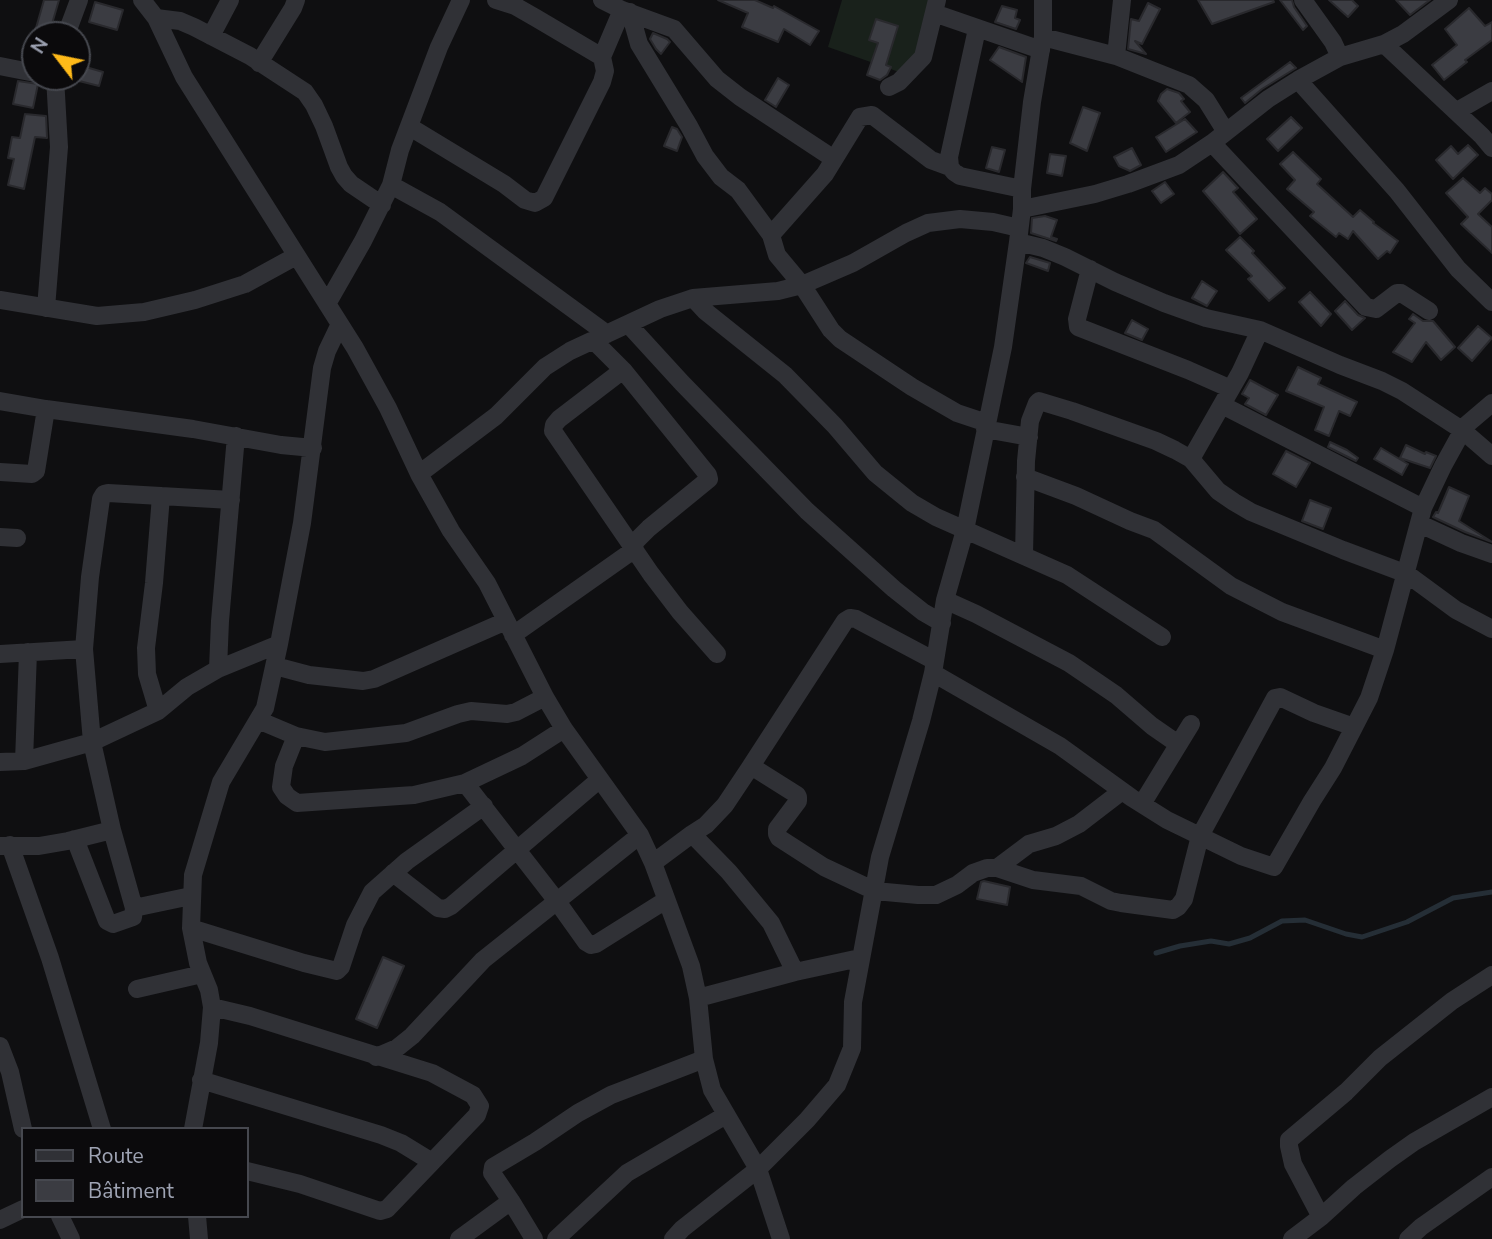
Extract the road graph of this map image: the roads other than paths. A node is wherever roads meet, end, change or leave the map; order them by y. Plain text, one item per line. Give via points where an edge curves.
1 (79, 0) edge
2 (142, 0) edge
3 (230, 0) edge
4 (296, 0) edge
5 (461, 0) edge
6 (496, 0) edge
7 (602, 0) edge
8 (1043, 0) edge
9 (1122, 0) edge
10 (1303, 0) edge
11 (1449, 0) edge
12 (936, 7) edge
13 (626, 11) junction
14 (156, 18) junction
15 (71, 21) edge
16 (976, 29) junction
17 (211, 36) junction
18 (1042, 43) junction
19 (1384, 44) junction
20 (1116, 55) junction
21 (602, 57) junction
22 (1340, 57) junction
23 (259, 63) junction
24 (0, 66) edge
25 (21, 70) edge
26 (1298, 80) junction
27 (889, 87) dead end
28 (56, 91) edge
29 (1492, 91) edge
30 (1457, 111) junction
31 (410, 127) junction
32 (1219, 138) junction
33 (1492, 148) edge
34 (834, 159) junction
35 (950, 167) junction
36 (391, 185) junction
37 (1022, 189) junction
38 (382, 205) junction
39 (1022, 209) junction
40 (771, 235) junction
41 (1019, 235) junction
42 (296, 256) junction
43 (1090, 269) junction
44 (802, 285) junction
45 (693, 298) junction
46 (0, 300) edge
47 (1492, 302) edge
48 (327, 304) junction
49 (46, 308) junction
50 (1429, 311) dead end
51 (340, 324) junction
52 (628, 324) junction
53 (1260, 330) junction
54 (600, 337) junction
55 (623, 370) junction
56 (1231, 389) junction
57 (0, 401) edge
58 (1492, 404) edge
59 (1222, 405) junction
60 (46, 409) junction
61 (986, 426) junction
62 (236, 436) junction
63 (1029, 437) junction
64 (313, 448) junction
65 (1492, 456) edge
66 (1191, 459) junction
67 (0, 472) edge
68 (419, 474) junction
69 (1025, 477) junction
70 (161, 496) junction
71 (231, 500) junction
72 (1422, 516) junction
73 (965, 530) junction
74 (634, 547) junction
75 (1492, 554) edge
76 (1024, 555) junction
77 (1407, 575) junction
78 (945, 600) junction
79 (942, 623) junction
80 (510, 628) junction
81 (1492, 629) edge
82 (1163, 637) dead end
83 (279, 644) junction
84 (84, 649) junction
85 (1385, 650) junction
86 (28, 652) junction
87 (0, 654) edge
88 (717, 654) dead end
89 (275, 666) junction
90 (934, 667) junction
91 (218, 668) junction
92 (545, 696) junction
93 (158, 711) junction
94 (258, 720) junction
95 (1191, 724) dead end
96 (1354, 727) junction
97 (564, 729) junction
98 (296, 736) junction
99 (92, 742) junction
100 (1178, 744) junction
101 (24, 761) junction
102 (0, 762) edge
103 (751, 766) junction
104 (600, 779) junction
105 (465, 783) junction
106 (1122, 792) junction
107 (1142, 804) junction
108 (484, 806) junction
109 (112, 830) junction
110 (692, 834) junction
111 (640, 835) junction
112 (1200, 836) junction
113 (75, 839) junction
114 (5, 846) edge
115 (517, 851) junction
116 (653, 863) junction
117 (997, 868) junction
118 (393, 873) junction
119 (874, 891) junction
120 (191, 896) junction
121 (556, 900) junction
122 (666, 900) junction
123 (134, 908) junction
124 (191, 928) junction
125 (860, 958) junction
126 (795, 972) junction
127 (202, 974) junction
128 (1492, 975) edge
129 (137, 989) dead end
130 (698, 998) junction
131 (212, 1007) junction
132 (0, 1046) edge
133 (376, 1057) junction
134 (704, 1059) junction
135 (201, 1080) junction
136 (1492, 1097) edge
137 (726, 1115) junction
138 (23, 1127) edge
139 (101, 1127) edge
140 (193, 1127) edge
141 (432, 1162) junction
142 (758, 1169) junction
143 (248, 1171) edge
144 (1492, 1177) edge
145 (511, 1201) junction
146 (21, 1210) edge
147 (1321, 1217) junction
148 (61, 1218) edge
149 (197, 1218) edge
150 (0, 1220) edge
151 (71, 1239) edge
152 (199, 1239) edge
153 (458, 1239) edge
154 (534, 1239) edge
155 (556, 1239) edge
156 (673, 1239) edge
157 (780, 1239) edge
158 (1292, 1239) edge
159 (1408, 1239) edge

1 - 15 street
2 - 14 street
3 - 17 street
4 - 23 street
5 - 31 street
6 - 21 street via 515,6
7 - 13 street
8 - 18 street
9 - 20 street
10 - 22 street
11 - 19 street
12 - 16 street
12 - 27 street via 923,57
13 - 21 street
13 - 34 street via 674,29 717,79
13 - 40 street via 639,44 705,156 738,190
14 - 17 street via 180,20
14 - 42 street via 184,77
16 - 18 street
16 - 35 street
17 - 23 street
18 - 20 street
18 - 37 street
19 - 22 street
19 - 30 street
20 - 32 street via 1189,85 1206,100
21 - 31 street via 602,82 544,198 535,203
22 - 26 street
23 - 38 street via 305,92 344,176
24 - 25 street
26 - 32 street
26 - 47 street via 1397,191 1458,269
28 - 49 street via 59,147
29 - 30 street
30 - 33 street
31 - 36 street
32 - 39 street via 1179,165 1128,184
32 - 50 street via 1366,307 1376,309 1401,293
34 - 35 street via 860,117 872,115 931,160
34 - 40 street
35 - 37 street via 960,176
36 - 38 street
36 - 54 street via 440,212
37 - 39 street
38 - 48 street
39 - 41 street
40 - 44 street via 777,255
41 - 43 street
41 - 44 street via 993,222 960,219 928,223
41 - 61 street
42 - 48 street
42 - 49 street via 245,284 144,312 97,316
43 - 53 street via 1185,311
43 - 56 street via 1078,327
44 - 45 street
44 - 61 street via 831,330 848,345 912,387
45 - 52 street
45 - 73 street via 785,375 875,473 912,503
46 - 49 street
48 - 51 street
51 - 64 street via 322,368
51 - 68 street
52 - 54 street
52 - 79 street via 807,511 894,589
53 - 56 street
53 - 65 street via 1402,391 1462,430
54 - 55 street
54 - 68 street via 545,367 496,416
55 - 74 street via 559,419 553,431
55 - 74 street via 709,479 649,528
56 - 59 street
57 - 60 street
58 - 72 street via 1465,426
59 - 66 street
59 - 72 street
60 - 62 street
60 - 67 street via 34,473
61 - 63 street
61 - 73 street
62 - 64 street
62 - 71 street
63 - 66 street via 1039,401 1156,441
63 - 69 street
64 - 83 street
66 - 77 street via 1218,491 1251,512
68 - 80 street
69 - 76 street
69 - 85 street via 1154,530 1231,586 1282,612
70 - 71 street
70 - 84 street via 108,493 101,499
70 - 93 street via 146,648 147,674
71 - 91 street
72 - 75 street via 1461,544
72 - 77 street
73 - 76 street
73 - 78 street
74 - 80 street
74 - 88 street
76 - 82 street via 1067,575
77 - 81 street
77 - 85 street
78 - 79 street
78 - 100 street via 1069,663
79 - 90 street
80 - 89 street via 363,681
80 - 92 street
83 - 89 street
83 - 91 street
84 - 86 street
84 - 99 street
85 - 96 street
86 - 87 street
86 - 101 street
89 - 94 street
90 - 103 street via 850,618
90 - 106 street via 1060,746
90 - 119 street
91 - 93 street
92 - 97 street
92 - 98 street via 516,712 471,711 406,733 325,743
93 - 99 street
94 - 98 street
94 - 120 street via 221,782
95 - 100 street
96 - 112 street via 1274,867
96 - 112 street via 1275,698
97 - 104 street
97 - 105 street via 522,756
98 - 105 street via 281,787 297,803 414,795
99 - 101 street
99 - 109 street
100 - 107 street
101 - 102 street
103 - 110 street via 725,806
103 - 119 street via 797,794 798,801 777,829 779,838
104 - 111 street
104 - 115 street
105 - 108 street
106 - 107 street
106 - 117 street via 1079,824 1029,844
107 - 112 street
108 - 115 street
108 - 118 street
109 - 113 street
109 - 123 street
110 - 116 street
110 - 126 street via 771,923
111 - 116 street
111 - 121 street
112 - 117 street via 1184,899 1173,910 1121,903 1081,886 1034,880
113 - 114 street
113 - 123 street via 107,921 113,924 132,917
114 - 139 street via 50,958
115 - 118 street via 445,909
115 - 121 street
116 - 122 street
117 - 119 street via 981,869 936,895
118 - 124 street via 372,892 337,971
119 - 125 street
120 - 123 street
120 - 124 street
121 - 122 street via 591,945
121 - 133 street via 483,960 412,1036
122 - 130 street
124 - 127 street
125 - 126 street
125 - 142 street via 852,1048 836,1085
126 - 130 street
127 - 129 street
127 - 131 street
128 - 147 street via 1380,1058 1289,1140 1293,1164
130 - 134 street
131 - 133 street
131 - 135 street
132 - 138 street
133 - 141 street via 432,1073 473,1095 480,1106 477,1115
134 - 137 street via 712,1090
134 - 145 street via 611,1095 493,1167 492,1173
135 - 140 street
135 - 141 street via 381,1135
136 - 147 street via 1398,1153
137 - 142 street
137 - 155 street via 630,1170
141 - 143 street via 380,1211
142 - 156 street
142 - 157 street
144 - 159 street
145 - 153 street
145 - 154 street
146 - 150 street
147 - 158 street
148 - 151 street
149 - 152 street

